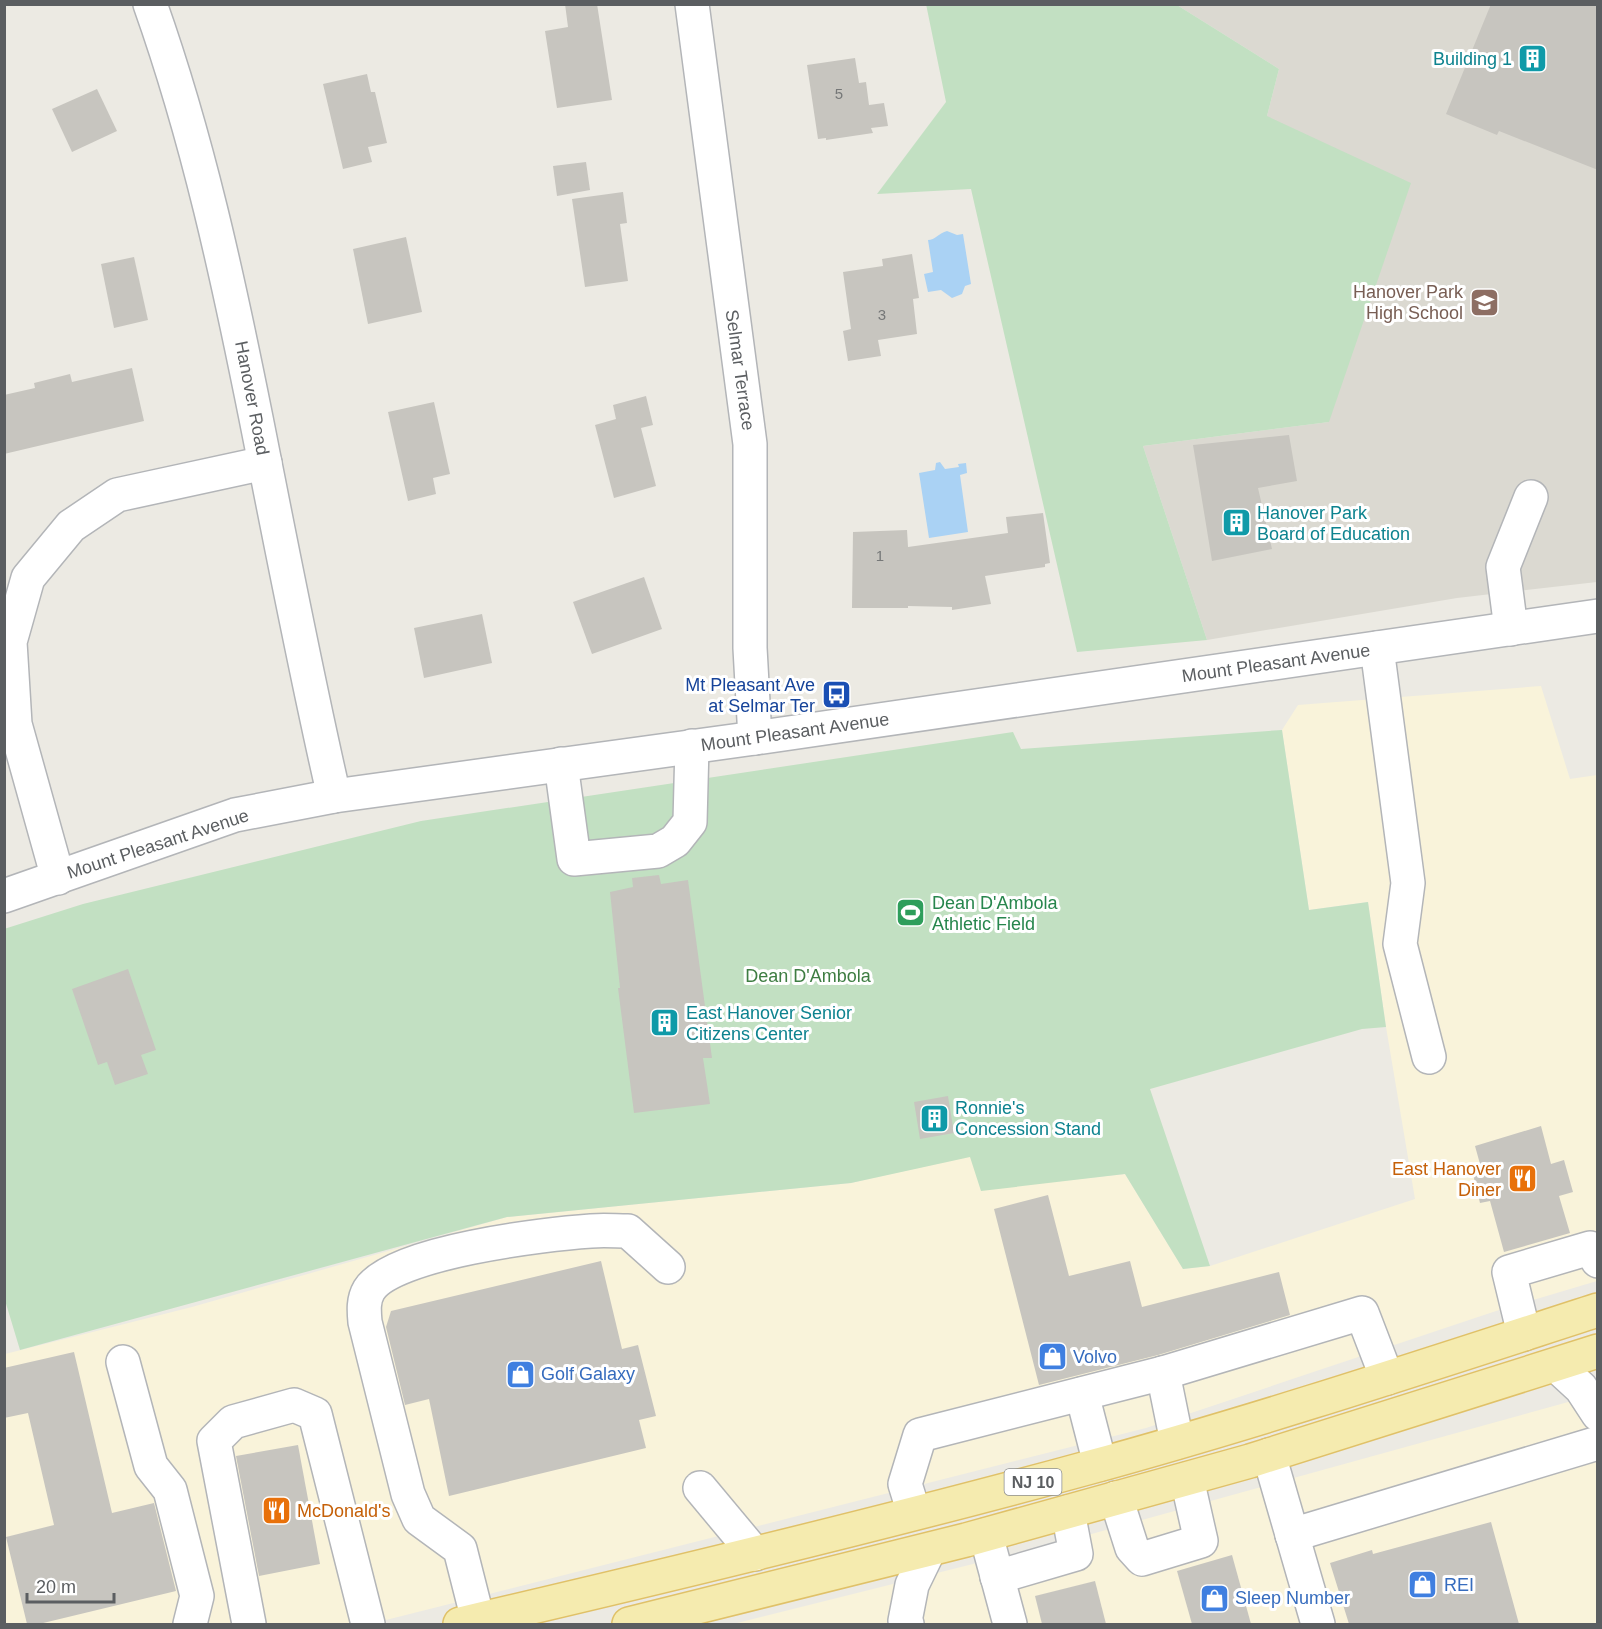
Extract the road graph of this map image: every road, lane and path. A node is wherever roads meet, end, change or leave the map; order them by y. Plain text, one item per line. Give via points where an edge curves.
1 (150, 4) edge
2 (692, 4) edge
3 (265, 463) junction
4 (1531, 497) dead end
5 (1598, 616) edge
6 (1512, 628) junction
7 (1377, 648) junction
8 (755, 738) junction
9 (692, 746) junction
10 (561, 764) junction
11 (334, 796) junction
12 (58, 878) junction
13 (4, 896) edge
14 (1429, 1057) dead end
15 (1598, 1261) edge
16 (668, 1267) dead end
17 (1598, 1310) edge
18 (1524, 1334) junction
19 (1598, 1351) edge
20 (123, 1362) dead end
21 (1556, 1365) junction
22 (1163, 1373) junction
23 (1387, 1378) junction
24 (1082, 1394) junction
25 (1598, 1414) edge
26 (1178, 1442) junction
27 (1598, 1443) edge
28 (1269, 1455) junction
29 (1100, 1464) junction
30 (1187, 1479) junction
31 (700, 1488) dead end
32 (1116, 1498) junction
33 (1068, 1512) junction
34 (914, 1513) junction
35 (986, 1535) junction
36 (1292, 1535) junction
37 (929, 1550) junction
38 (755, 1554) junction
39 (997, 1577) junction
40 (469, 1622) edge
41 (190, 1624) edge
42 (249, 1624) edge
43 (368, 1624) edge
44 (629, 1624) edge
45 (907, 1624) edge
46 (1010, 1624) edge
47 (1318, 1624) edge

1 - 3 street, Hanover Road via 198,161 229,286
2 - 8 street, Selmar Terrace via 750,444 750,648
3 - 11 street, Hanover Road
3 - 12 street via 117,495 71,526 28,578 10,642 15,724
4 - 6 street via 1503,567
5 - 6 street, Mount Pleasant Avenue
6 - 7 street, Mount Pleasant Avenue
7 - 8 street, Mount Pleasant Avenue
7 - 14 street via 1408,883 1400,944
8 - 9 street, Mount Pleasant Avenue
9 - 10 street, Mount Pleasant Avenue
9 - 10 street via 690,822 675,841 658,851 574,859
10 - 11 street, Mount Pleasant Avenue
11 - 12 street, Mount Pleasant Avenue via 235,815
12 - 13 street, Mount Pleasant Avenue
15 - 18 street via 1590,1248 1509,1272
16 - 40 street via 628,1231 594,1230 508,1240 436,1256 387,1273 369,1289 364,1305 365,1322 408,1494 419,1519 460,1549
17 - 18 main road, NJ 10
18 - 23 main road, NJ 10
19 - 21 main road, NJ 10
20 - 41 street via 151,1466 170,1490 197,1596
21 - 25 street via 1581,1388
21 - 28 main road, NJ 10
22 - 23 street via 1362,1313
22 - 24 street
22 - 26 street
23 - 26 main road, NJ 10
24 - 29 street
24 - 34 street via 920,1435 905,1484
26 - 29 main road, NJ 10
27 - 36 street
28 - 30 main road, NJ 10
28 - 36 street
29 - 34 main road, NJ 10
30 - 32 main road, NJ 10
30 - 32 street via 1201,1541 1142,1559 1132,1548
31 - 38 street
32 - 33 main road, NJ 10
33 - 35 main road, NJ 10
33 - 39 street via 1076,1554
34 - 38 main road, NJ 10
35 - 37 main road, NJ 10
35 - 39 street
36 - 47 street
37 - 44 main road, NJ 10
37 - 45 street via 912,1585
38 - 40 main road, NJ 10
39 - 46 street
42 - 43 street via 214,1441 233,1422 294,1405 315,1414

